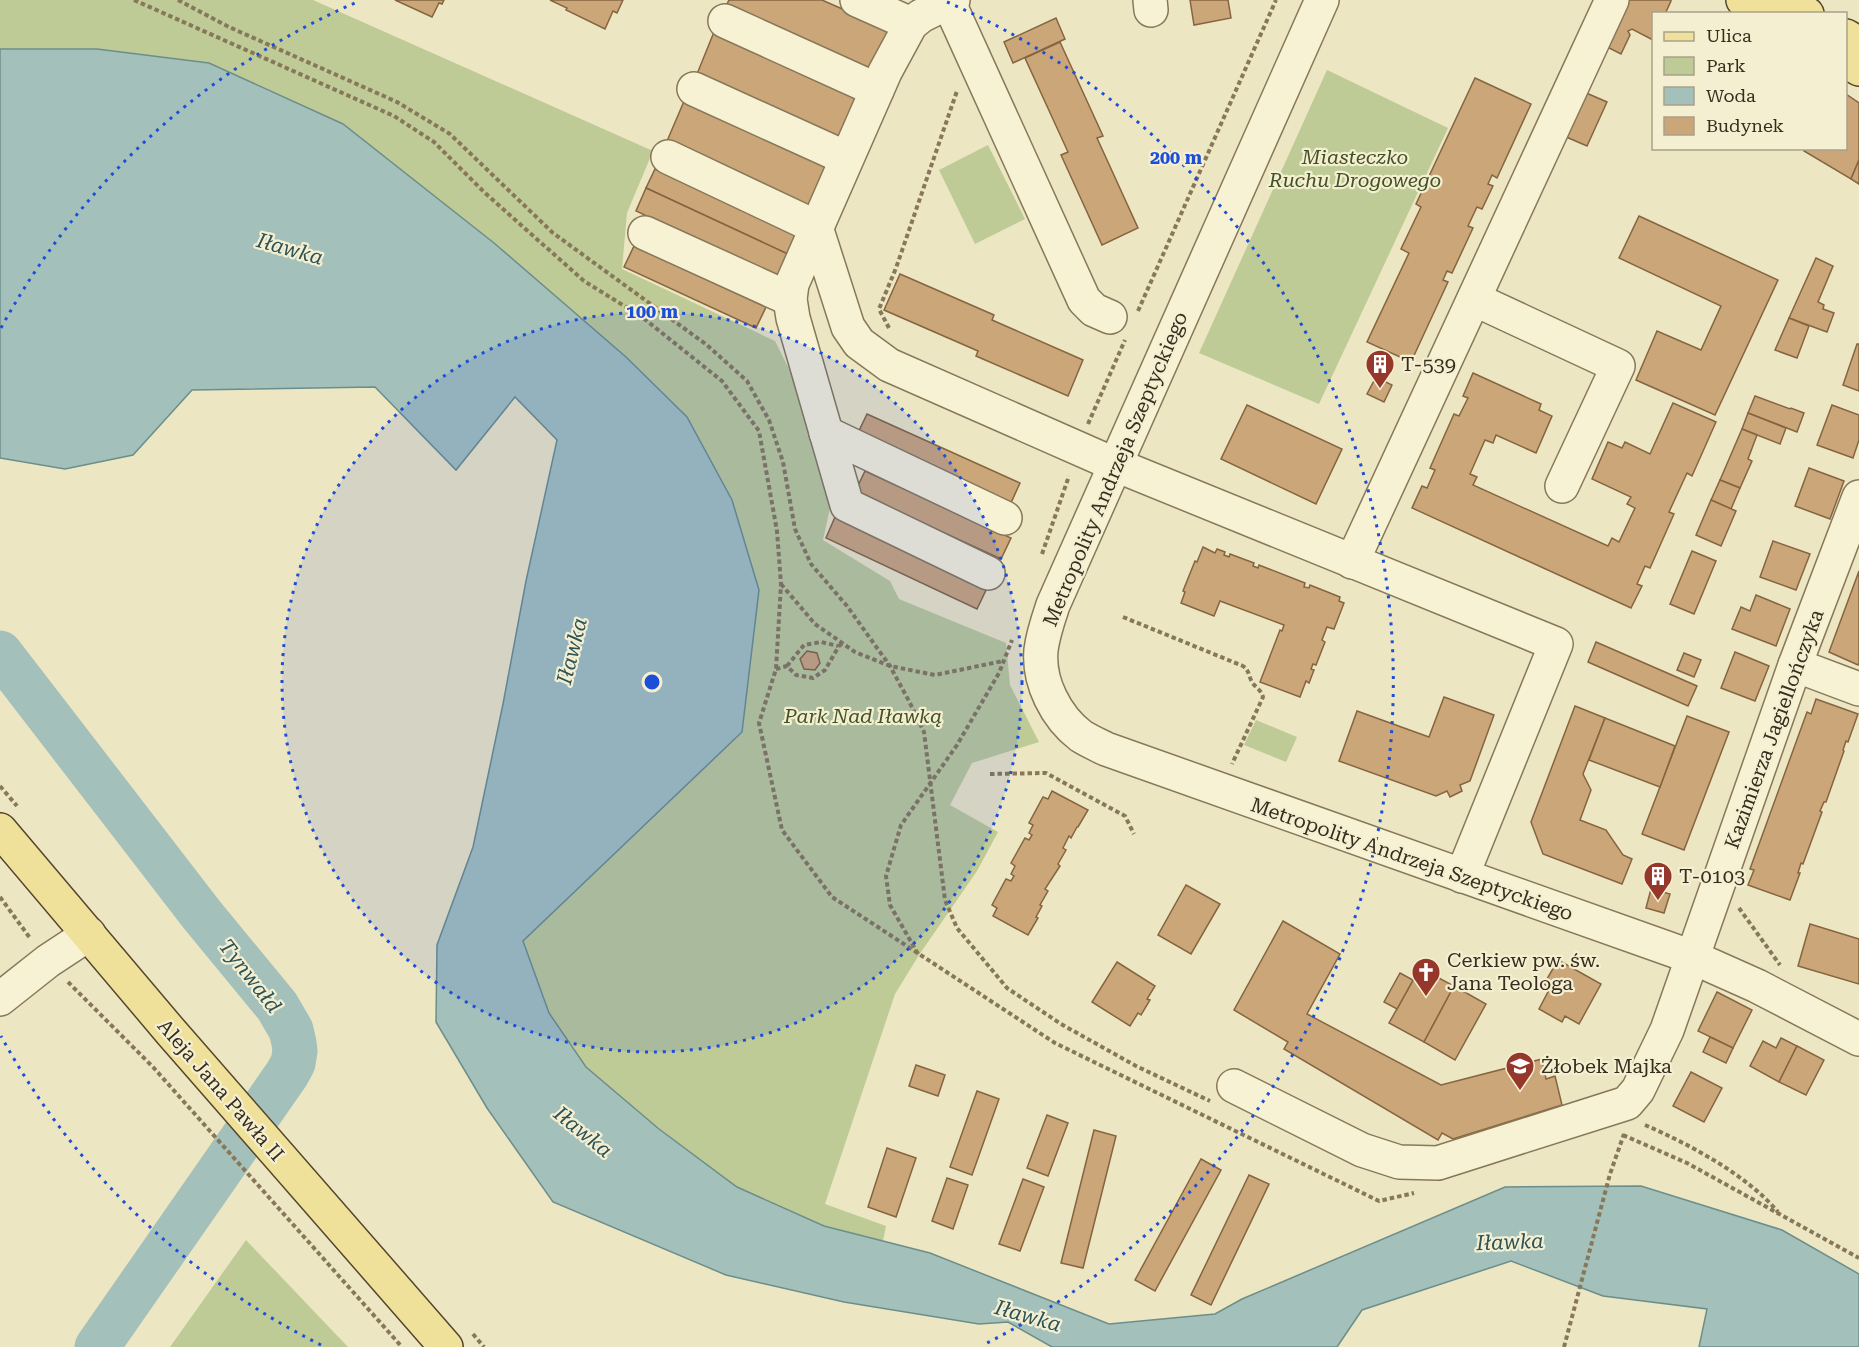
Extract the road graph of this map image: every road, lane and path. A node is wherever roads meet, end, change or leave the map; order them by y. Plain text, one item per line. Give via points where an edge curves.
1 (178, 0) edge
2 (857, 0) edge
3 (1276, 0) edge
4 (1322, 0) edge
5 (1612, 0) edge
6 (138, 1) edge
7 (951, 2) edge
8 (725, 21) dead end
9 (911, 24) junction
10 (959, 84) dead end
11 (694, 89) dead end
12 (877, 90) junction
13 (668, 157) dead end
14 (846, 158) junction
15 (816, 227) junction
16 (645, 233) dead end
17 (790, 299) junction
18 (1474, 299) junction
19 (1124, 324) junction
20 (892, 366) junction
21 (826, 433) junction
22 (1079, 448) junction
23 (1116, 465) junction
24 (1562, 486) dead end
25 (1859, 497) edge
26 (1005, 518) dead end
27 (1041, 555) dead end
28 (1352, 562) junction
29 (988, 573) dead end
30 (781, 584) junction
31 (1123, 617) dead end
32 (1016, 630) dead end
33 (843, 643) junction
34 (838, 646) junction
35 (1004, 661) junction
36 (1796, 665) junction
37 (787, 666) junction
38 (890, 666) junction
39 (776, 669) junction
40 (1859, 688) edge
41 (990, 774) dead end
42 (930, 784) junction
43 (1221, 791) junction
44 (0, 830) edge
45 (1134, 834) dead end
46 (1462, 876) junction
47 (0, 897) edge
48 (1732, 911) dead end
49 (89, 934) junction
50 (919, 955) junction
51 (1692, 957) junction
52 (48, 961) junction
53 (1787, 974) dead end
54 (0, 999) edge
55 (1859, 1039) edge
56 (1223, 1094) joint
57 (1643, 1124) dead end
58 (1612, 1138) dead end
59 (1610, 1174) dead end
60 (1418, 1192) dead end
61 (1780, 1215) junction
62 (1859, 1258) edge
63 (402, 1347) edge
64 (446, 1347) edge
65 (1563, 1347) edge

1 - 38 path via 397,102 450,134 553,234 707,345 747,381 769,420 783,462 795,529 811,564
2 - 9 street
3 - 19 path
4 - 23 street, Metropolity Andrzeja Szeptyckiego
5 - 18 street
6 - 30 path via 394,116 434,142 584,281 642,317 722,381 759,431 777,531
7 - 9 street
7 - 19 street via 1084,300 1094,310
8 - 12 street
9 - 12 street
10 - 20 path via 879,309 902,341
11 - 14 street
12 - 14 street
13 - 15 street
14 - 15 street
15 - 17 street via 792,284
15 - 20 street via 848,327 859,343
16 - 17 street
17 - 21 street
18 - 24 street via 1618,366
18 - 28 street
19 - 22 path
20 - 22 street
21 - 26 street
21 - 29 street via 847,505
22 - 23 street
22 - 27 path
23 - 28 street
23 - 43 street, Metropolity Andrzeja Szeptyckiego via 1044,630 1043,677 1050,699 1081,736
25 - 36 street, Kazimierza Jagiellończyka
28 - 46 street via 1556,644
30 - 33 path via 815,624
30 - 39 path
31 - 43 path via 1243,666 1249,671 1251,682 1262,691 1263,697
32 - 35 path
33 - 34 path
33 - 38 path
34 - 37 path via 821,642 804,645
34 - 37 path via 825,670 813,678 796,675
35 - 38 path via 935,675
35 - 42 path via 957,746
36 - 40 street
36 - 51 street, Kazimierza Jagiellończyka
37 - 39 path
38 - 42 path via 924,732
39 - 50 path via 759,723 782,830 831,897
41 - 45 path via 1046,773 1125,816
42 - 50 path via 901,825 886,876 890,905
42 - 56 path via 945,900 957,928 1007,988 1136,1066
43 - 46 street, Metropolity Andrzeja Szeptyckiego
44 - 49 main road, Aleja Jana Pawła II
46 - 51 street, Metropolity Andrzeja Szeptyckiego
47 - 52 path
48 - 53 path via 1735,902
49 - 52 street
49 - 64 main road, Aleja Jana Pawła II
50 - 60 path via 1055,1042 1379,1201
51 - 55 street, Metropolity Andrzeja Szeptyckiego
51 - 56 street, Kazimierza Jagiellończyka via 1666,1030 1628,1103 1438,1163 1399,1162
52 - 54 street
52 - 63 path via 153,1067
57 - 61 path via 1715,1161 1768,1200
58 - 61 path via 1624,1134 1687,1163
59 - 65 path
61 - 62 path

